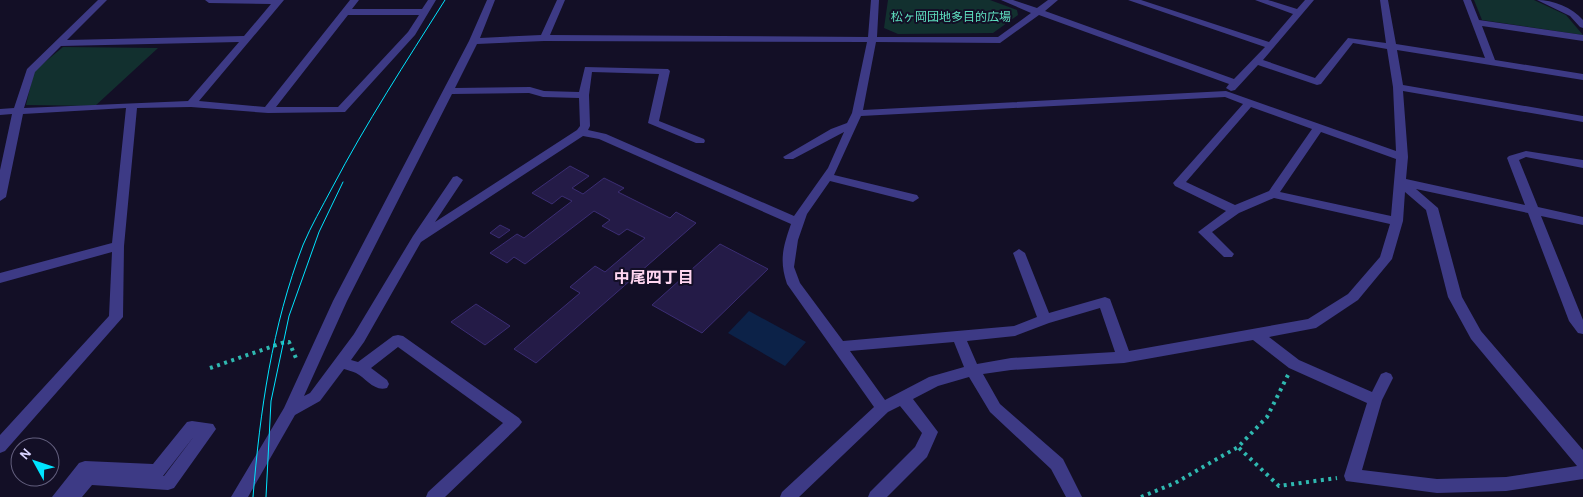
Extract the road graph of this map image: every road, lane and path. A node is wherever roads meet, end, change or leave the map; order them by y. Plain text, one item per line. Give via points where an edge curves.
1 (103, 0) edge
2 (209, 0) edge
3 (355, 0) edge
4 (432, 0) edge
5 (491, 0) edge
6 (561, 0) edge
7 (875, 0) edge
8 (1004, 0) edge
9 (1054, 0) edge
10 (1132, 0) edge
11 (1259, 0) edge
12 (1310, 0) edge
13 (1467, 0) edge
14 (1541, 0) edge
15 (279, 1) edge
16 (1382, 1) edge
17 (346, 12) junction
18 (424, 12) junction
19 (1037, 12) junction
20 (1299, 12) junction
21 (1475, 22) junction
22 (1583, 25) edge
23 (544, 38) junction
24 (1583, 38) edge
25 (245, 39) junction
26 (872, 40) junction
27 (474, 41) junction
28 (57, 43) junction
29 (1271, 46) junction
30 (1390, 46) junction
31 (1256, 61) junction
32 (1491, 62) junction
33 (1583, 77) edge
34 (1235, 83) junction
35 (1398, 87) junction
36 (448, 91) junction
37 (1226, 94) junction
38 (584, 95) junction
39 (1250, 103) junction
40 (132, 104) junction
41 (191, 104) junction
42 (268, 110) junction
43 (0, 112) edge
44 (18, 112) junction
45 (1583, 118) edge
46 (854, 119) junction
47 (1318, 128) junction
48 (581, 132) junction
49 (700, 141) dead end
50 (789, 157) dead end
51 (1402, 157) junction
52 (1583, 164) edge
53 (827, 177) junction
54 (458, 180) dead end
55 (1400, 182) junction
56 (1273, 194) junction
57 (0, 197) edge
58 (914, 198) dead end
59 (1235, 210) junction
60 (1533, 211) junction
61 (1583, 220) edge
62 (1397, 221) junction
63 (798, 222) junction
64 (417, 239) junction
65 (118, 246) junction
66 (1019, 253) dead end
67 (1228, 254) dead end
68 (0, 278) edge
69 (1045, 319) junction
70 (1583, 329) edge
71 (1254, 333) junction
72 (959, 337) junction
73 (838, 347) junction
74 (296, 358) dead end
75 (1124, 358) junction
76 (341, 362) junction
77 (1294, 364) junction
78 (210, 368) dead end
79 (360, 368) junction
80 (974, 370) junction
81 (1386, 378) dead end
82 (382, 384) dead end
83 (902, 398) junction
84 (1375, 400) junction
85 (884, 408) junction
86 (290, 411) junction
87 (0, 446) edge
88 (1238, 446) junction
89 (1583, 461) edge
90 (1583, 472) edge
91 (1352, 476) junction
92 (60, 497) edge
93 (72, 497) edge
94 (239, 497) edge
95 (434, 497) edge
96 (788, 497) edge
97 (876, 497) edge
98 (1074, 497) edge
99 (1141, 497) edge

1 - 28 street
2 - 15 street
3 - 17 street
4 - 18 street
5 - 27 street
6 - 23 street
7 - 26 street
8 - 19 street
9 - 19 street
10 - 29 street
11 - 20 street
12 - 20 street
13 - 21 street
14 - 22 street via 1573,14
15 - 25 street
16 - 30 street
17 - 18 street
17 - 42 street
18 - 42 street via 412,34 340,110
19 - 26 street via 1000,40
19 - 34 street
20 - 29 street
21 - 24 street
21 - 32 street
23 - 26 street
23 - 27 street
25 - 28 street
25 - 41 street
26 - 46 street
27 - 36 street
28 - 44 street via 30,71
29 - 31 street
30 - 31 street via 1351,40 1317,82
30 - 32 street
30 - 35 street
31 - 34 street
32 - 33 street
34 - 37 street
35 - 45 street
35 - 51 street
36 - 38 street via 530,90 543,94
36 - 86 street via 340,300
37 - 39 street
37 - 46 street
38 - 48 street via 585,126
38 - 49 street via 588,69 665,71 654,123
39 - 47 street
39 - 59 street via 1179,183
40 - 41 street
40 - 44 street
40 - 65 street
41 - 42 street
43 - 44 street
44 - 57 street
46 - 50 street
46 - 53 street
47 - 51 street
47 - 56 street
48 - 63 street via 602,136
48 - 64 street
51 - 55 street
52 - 60 street via 1526,154 1513,158
53 - 58 street
53 - 63 street
54 - 64 street
55 - 60 street
55 - 62 street
55 - 89 street via 1432,208 1455,297 1476,335
56 - 59 street
56 - 62 street
59 - 67 street via 1204,232
60 - 61 street
60 - 70 street via 1576,321
62 - 71 street via 1386,258 1353,297 1311,324
63 - 73 street via 788,267 794,284
64 - 76 street via 359,338
65 - 68 street
65 - 87 street via 116,317
66 - 69 street
69 - 72 street via 1015,331
69 - 75 street via 1105,302
71 - 75 street
71 - 77 street
72 - 73 street
72 - 80 street
73 - 85 street
74 - 78 path via 289,342 284,341
75 - 80 street via 1011,364
76 - 79 street
76 - 86 street via 315,397
77 - 84 street
77 - 88 path via 1267,417
79 - 82 street
79 - 95 street via 398,340 514,422
80 - 83 street via 934,381
80 - 98 street via 994,408 1057,464
81 - 84 street
83 - 85 street
83 - 97 street via 930,432 921,452
84 - 91 street
85 - 96 street
86 - 94 street
88 - 91 path via 1279,486
88 - 99 path via 1175,484
90 - 91 street via 1506,484 1436,486
92 - 93 street via 85,468 157,471 192,427 208,429 168,483 88,478

